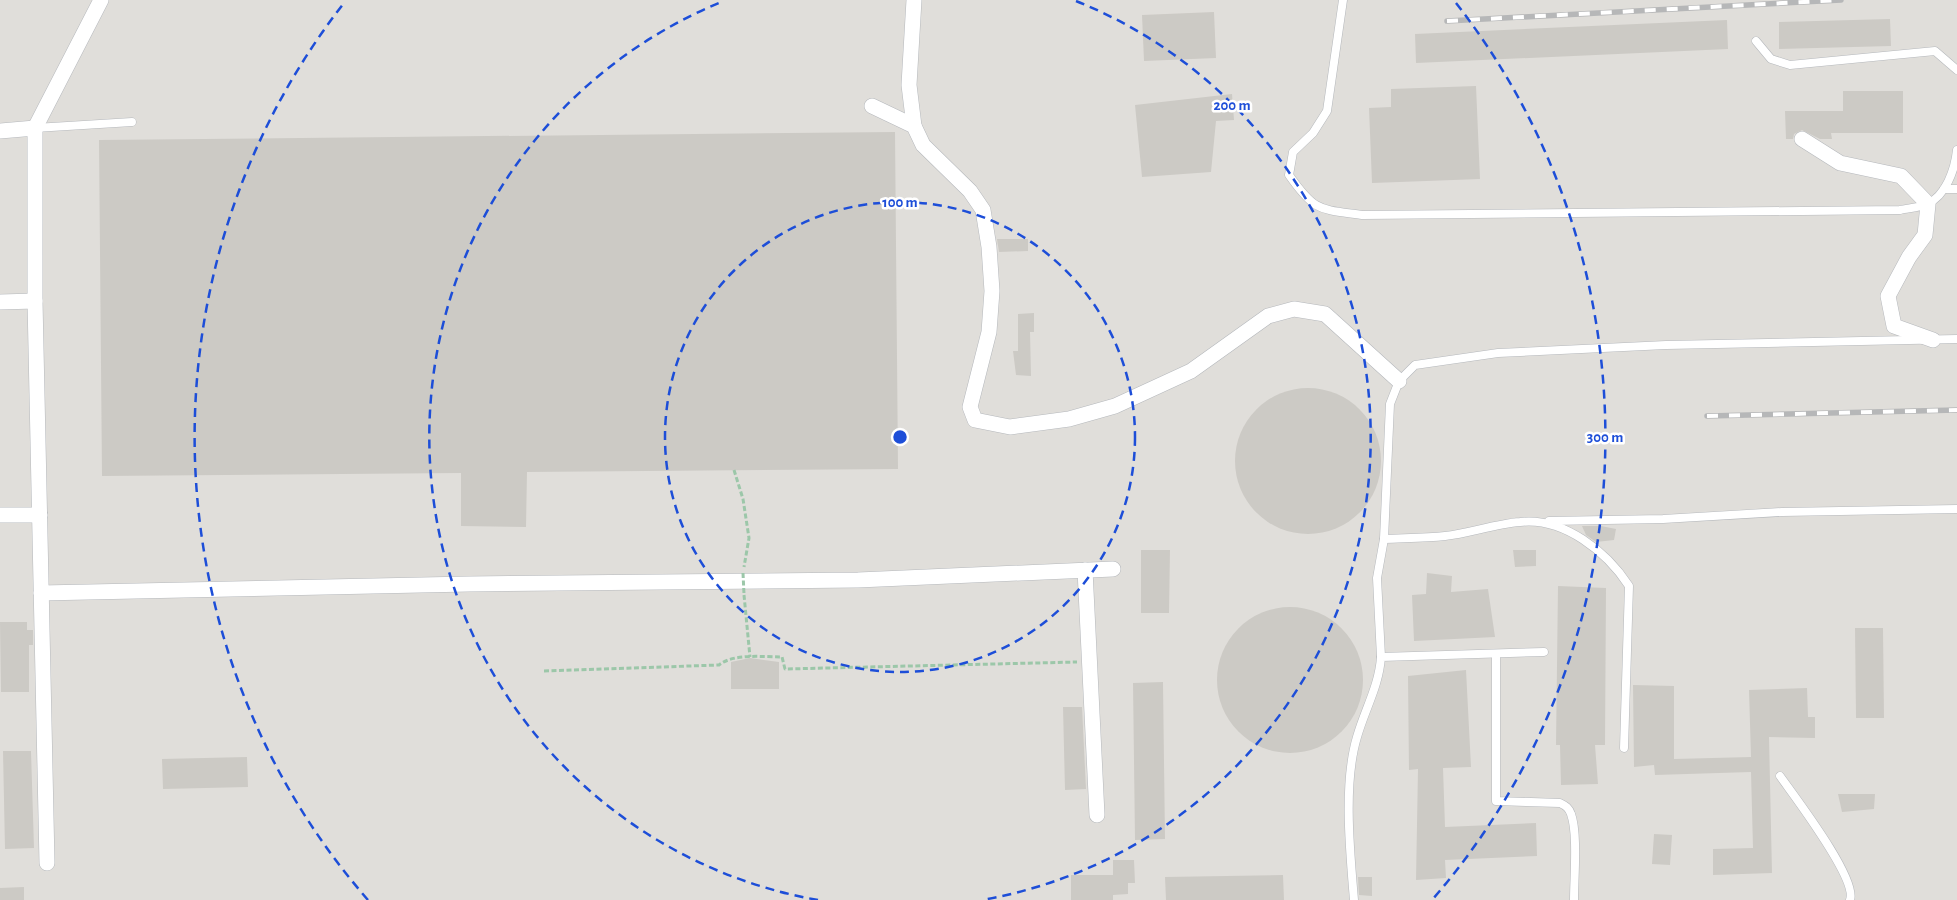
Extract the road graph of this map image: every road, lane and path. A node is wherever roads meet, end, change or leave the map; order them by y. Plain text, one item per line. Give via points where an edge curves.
1 (101, 0) edge
2 (914, 0) edge
3 (1342, 0) edge
4 (1756, 41) dead end
5 (1957, 70) edge
6 (872, 106) dead end
7 (132, 122) dead end
8 (914, 126) junction
9 (35, 128) junction
10 (0, 132) edge
11 (1802, 139) dead end
12 (1957, 150) edge
13 (1944, 189) junction
14 (1957, 189) edge
15 (1928, 204) junction
16 (35, 301) junction
17 (0, 302) edge
18 (1957, 339) edge
19 (1933, 340) junction
20 (1399, 381) junction
21 (734, 470) dead end
22 (1957, 509) edge
23 (0, 515) edge
24 (40, 515) junction
25 (1526, 522) junction
26 (1384, 539) junction
27 (1113, 569) dead end
28 (1085, 570) junction
29 (42, 593) junction
30 (1544, 652) dead end
31 (1496, 655) junction
32 (1381, 657) junction
33 (750, 658) junction
34 (1090, 661) junction
35 (544, 671) dead end
36 (1624, 748) dead end
37 (1780, 776) dead end
38 (1098, 815) dead end
39 (47, 863) dead end
40 (1354, 900) edge
41 (1574, 900) edge
42 (1850, 900) edge

1 - 9 street
2 - 8 street via 909,85
3 - 15 lane via 1327,111 1313,133 1293,152 1289,175 1307,200 1325,210 1362,215 1900,210
4 - 5 lane via 1771,59 1790,66 1935,50
6 - 8 street
7 - 9 lane
8 - 20 street via 923,145 970,191 983,210 992,291 989,332 970,407 975,420 1010,427 1069,419 1115,406 1191,371 1268,316 1294,309 1325,314
9 - 10 street
9 - 16 street
11 - 15 street via 1840,163 1901,176
12 - 13 lane via 1955,164
13 - 14 lane
13 - 15 lane
15 - 19 street via 1926,235 1909,257 1888,296 1894,326
16 - 17 street
16 - 24 street
18 - 19 lane
19 - 20 lane via 1666,345 1498,353 1415,365
20 - 26 lane via 1390,404
21 - 33 path, bridge via 743,499 749,538 743,573
22 - 25 lane
23 - 24 street
24 - 29 street
25 - 26 lane via 1446,536
25 - 36 lane via 1556,526 1590,543 1617,567 1629,586
26 - 32 lane via 1377,578
27 - 28 street
28 - 29 street via 848,580
28 - 34 street
29 - 39 street
30 - 31 lane
31 - 32 lane
31 - 41 lane via 1496,801 1560,803 1567,807 1572,815
32 - 40 lane via 1377,682 1357,737 1353,758 1350,847
33 - 34 path via 782,657 785,669
33 - 35 path via 726,660 719,665
34 - 38 street
37 - 42 lane via 1838,860 1849,882

